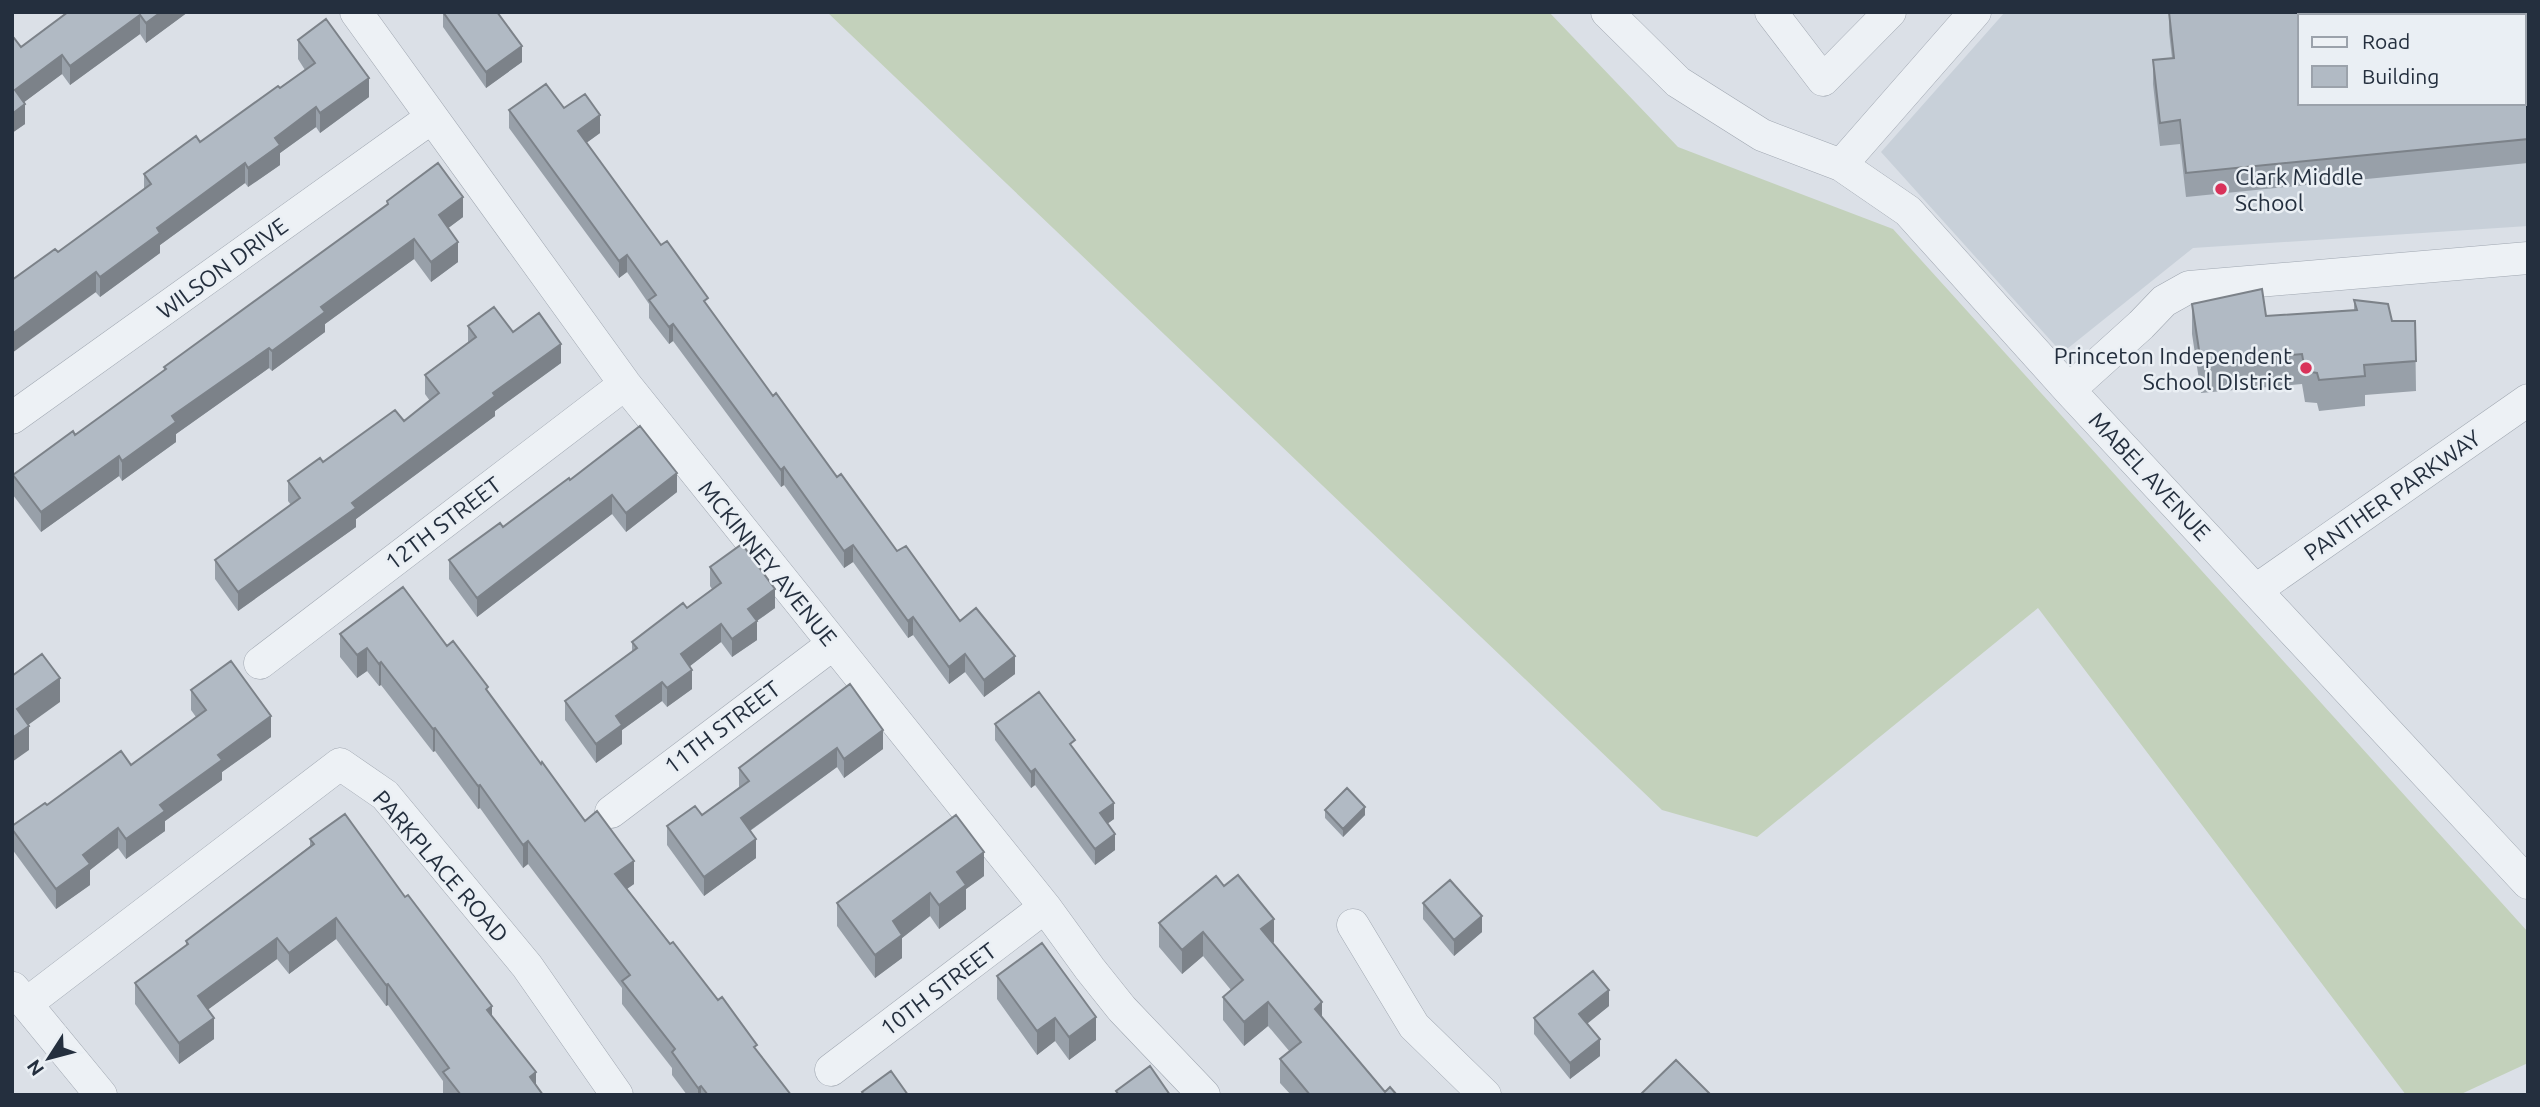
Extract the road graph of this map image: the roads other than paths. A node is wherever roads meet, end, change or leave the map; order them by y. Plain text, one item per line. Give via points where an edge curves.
1 (356, 12) edge
2 (1607, 12) edge
3 (1771, 12) edge
4 (1890, 12) edge
5 (1975, 12) edge
6 (431, 118) junction
7 (1842, 165) junction
8 (2528, 258) edge
9 (625, 384) junction
10 (2069, 390) junction
11 (2528, 400) edge
12 (12, 418) edge
13 (2256, 590) junction
14 (833, 644) junction
15 (260, 663) dead end
16 (611, 812) dead end
17 (2528, 883) edge
18 (1045, 907) junction
19 (1353, 925) dead end
20 (19, 996) edge
21 (831, 1070) dead end
22 (100, 1095) edge
23 (617, 1095) edge
24 (1204, 1095) edge
25 (1485, 1095) edge

1 - 6 street, MCKINNEY AVENUE
2 - 7 street, MABEL AVENUE via 1678,82 1762,135
3 - 4 street via 1823,80
5 - 7 street
6 - 9 street, MCKINNEY AVENUE
6 - 12 street, WILSON DRIVE
7 - 10 street, MABEL AVENUE via 1908,211
8 - 10 street via 2189,287 2164,301
9 - 14 street, MCKINNEY AVENUE
9 - 15 street, 12TH STREET
10 - 13 street, MABEL AVENUE
11 - 13 street, PANTHER PARKWAY
13 - 17 street, MABEL AVENUE
14 - 16 street, 11TH STREET
14 - 18 street, MCKINNEY AVENUE
18 - 21 street, 10TH STREET
18 - 24 street, MCKINNEY AVENUE via 1122,1009
19 - 25 street via 1414,1026
20 - 22 street
20 - 23 street, PARKPLACE ROAD via 340,764 385,795 527,967

